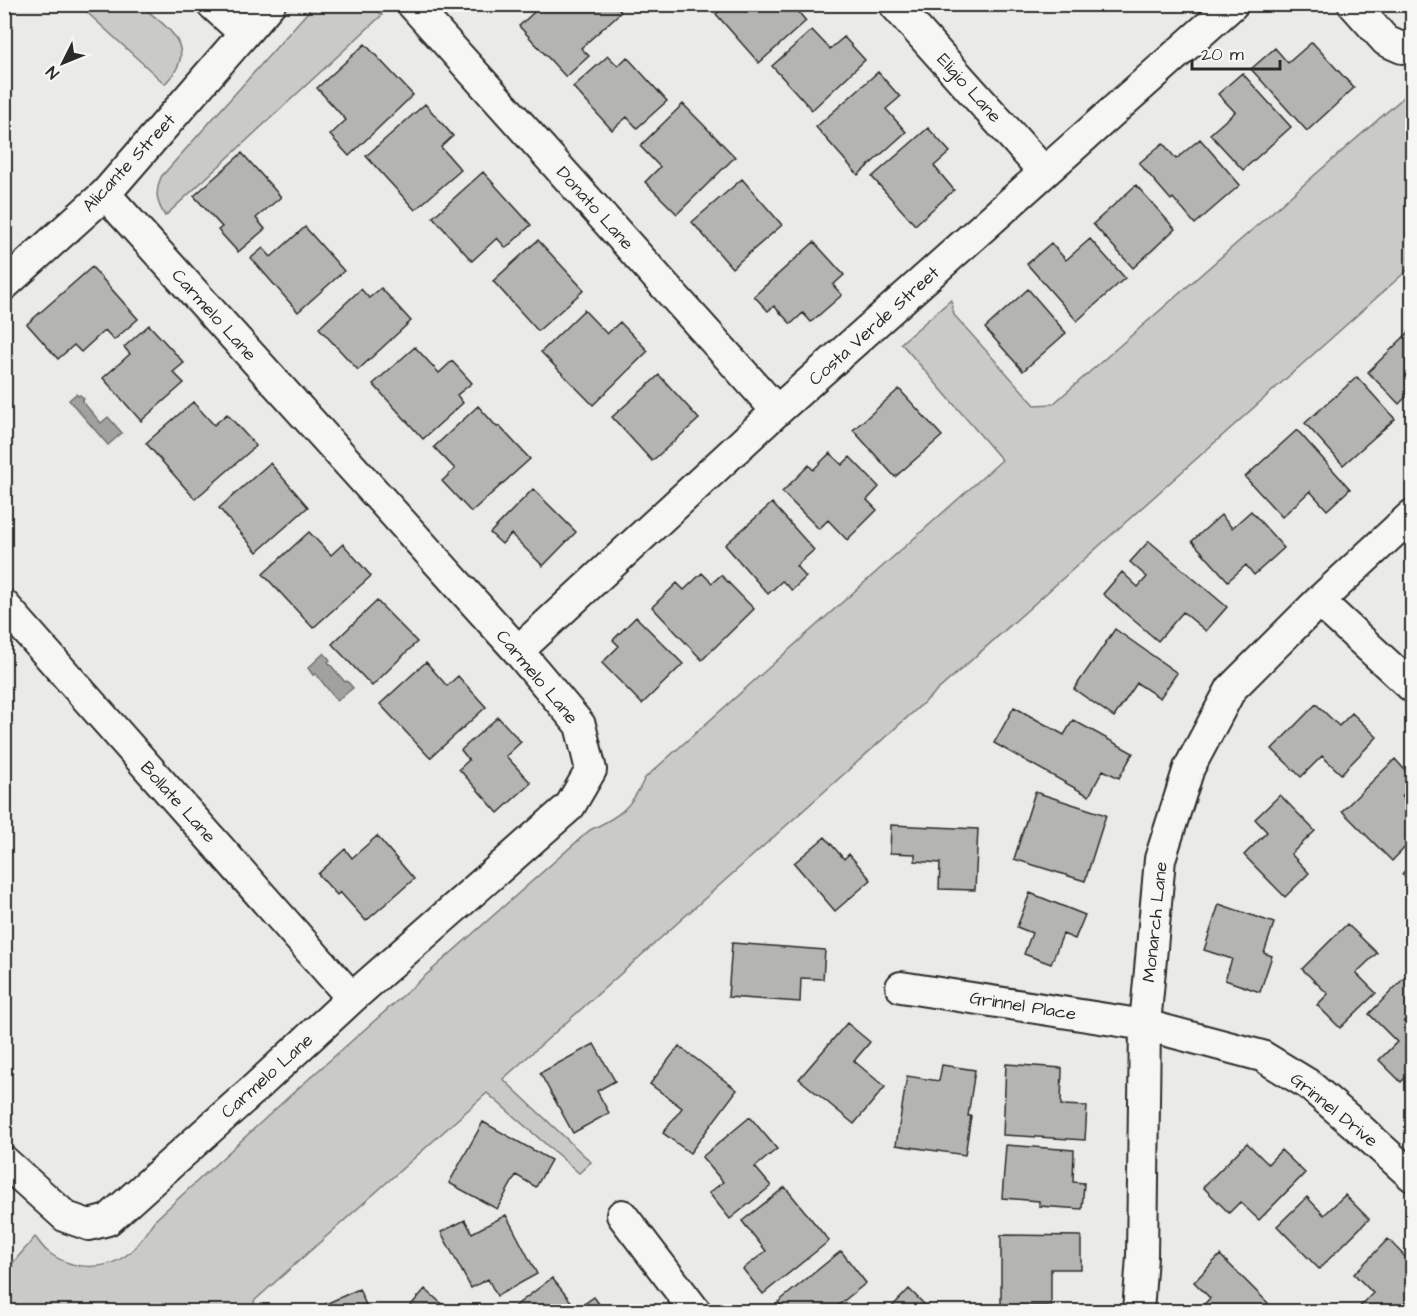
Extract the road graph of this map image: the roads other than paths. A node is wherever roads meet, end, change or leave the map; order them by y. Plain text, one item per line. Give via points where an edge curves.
1 (212, 4) edge
2 (270, 4) edge
3 (412, 4) edge
4 (894, 4) edge
5 (1233, 4) edge
6 (1353, 4) edge
7 (244, 33) junction
8 (1413, 45) edge
9 (1044, 172) junction
10 (105, 194) junction
11 (4, 285) edge
12 (777, 411) junction
13 (1413, 516) edge
14 (1318, 601) junction
15 (4, 605) edge
16 (518, 651) junction
17 (1413, 687) edge
18 (901, 987) dead end
19 (352, 998) junction
20 (1145, 1025) junction
21 (4, 1161) edge
22 (1413, 1176) edge
23 (622, 1215) dead end
24 (696, 1311) edge
25 (1138, 1311) edge

1 - 7 street
2 - 7 street
3 - 12 street, Donato Lane
4 - 9 street, Eligio Lane
5 - 9 street, Costa Verde Street
6 - 8 street via 1386,41 1402,48
7 - 10 street, Alicante Street
9 - 12 street, Costa Verde Street
10 - 11 street, Alicante Street
10 - 16 street, Carmelo Lane
12 - 16 street, Costa Verde Street
13 - 14 street, Monarch Lane
14 - 17 street
14 - 20 street, Monarch Lane via 1231,689 1189,768 1160,859
15 - 19 street, Bollate Lane
16 - 19 street, Carmelo Lane via 580,725 591,770 570,806
18 - 20 street, Grinnel Place
19 - 21 street, Carmelo Lane via 108,1220 89,1226 66,1217
20 - 22 street, Grinnel Drive via 1262,1056 1308,1084
20 - 25 street, Monarch Lane
23 - 24 street

